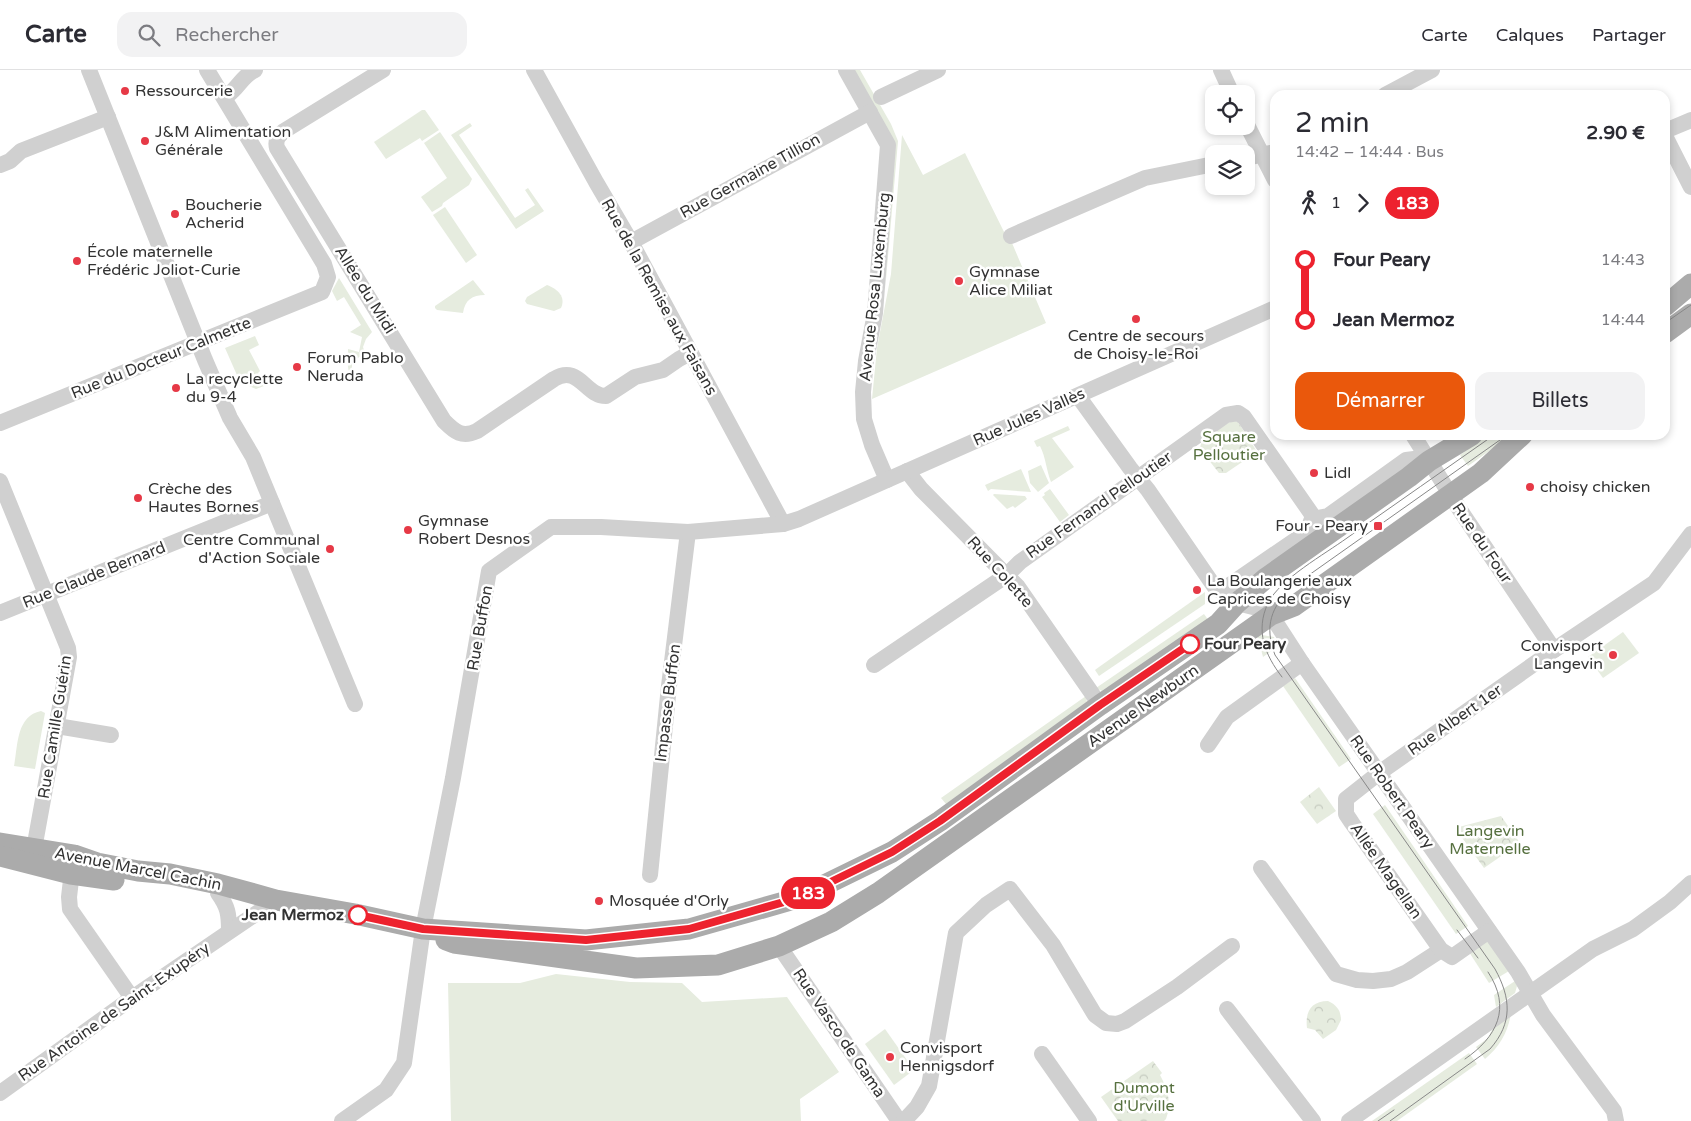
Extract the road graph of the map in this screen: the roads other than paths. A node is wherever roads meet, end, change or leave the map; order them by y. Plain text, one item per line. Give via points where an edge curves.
1 (89, 70) edge
2 (207, 70) edge
3 (255, 70) edge
4 (383, 70) edge
5 (534, 70) edge
6 (846, 70) edge
7 (938, 70) edge
8 (1221, 70) edge
9 (1432, 70) edge
10 (1228, 85) edge
11 (1394, 90) edge
12 (228, 95) dead end
13 (882, 97) dead end
14 (870, 112) junction
15 (108, 117) junction
16 (1691, 120) edge
17 (1670, 129) edge
18 (1255, 135) edge
19 (1670, 146) edge
20 (1269, 154) edge
21 (1255, 156) edge
22 (0, 165) edge
23 (1205, 166) edge
24 (1691, 187) edge
25 (1011, 236) dead end
26 (631, 242) junction
27 (1691, 284) edge
28 (1670, 302) edge
29 (1270, 310) edge
30 (1691, 314) edge
31 (1670, 329) edge
32 (198, 343) junction
33 (690, 353) junction
34 (1078, 396) junction
35 (0, 423) edge
36 (1416, 440) edge
37 (1464, 440) edge
38 (1517, 440) edge
39 (1429, 461) junction
40 (908, 471) junction
41 (1138, 478) junction
42 (887, 480) junction
43 (0, 482) edge
44 (1451, 496) junction
45 (272, 502) junction
46 (1313, 516) junction
47 (783, 524) junction
48 (688, 532) junction
49 (1691, 534) edge
50 (1007, 575) junction
51 (46, 595) junction
52 (1229, 597) junction
53 (0, 613) edge
54 (1271, 616) junction
55 (1554, 650) junction
56 (1302, 663) junction
57 (874, 665) dead end
58 (355, 704) dead end
59 (1100, 705) junction
60 (57, 726) junction
61 (111, 735) dead end
62 (1208, 745) dead end
63 (1378, 773) junction
64 (970, 799) joint
65 (0, 843) edge
66 (0, 856) edge
67 (33, 856) junction
68 (72, 864) junction
69 (1261, 868) dead end
70 (650, 875) dead end
71 (1691, 883) edge
72 (218, 893) junction
73 (276, 900) junction
74 (423, 929) junction
75 (229, 931) junction
76 (1489, 931) junction
77 (779, 946) junction
78 (1232, 946) dead end
79 (1441, 950) junction
80 (1530, 993) junction
81 (132, 998) junction
82 (1227, 1009) dead end
83 (1042, 1054) dead end
84 (0, 1094) edge
85 (342, 1121) edge
86 (899, 1121) edge
87 (904, 1121) edge
88 (1089, 1121) edge
89 (1312, 1121) edge
90 (1349, 1121) edge
91 (1616, 1121) edge

1 - 15 street
2 - 32 street, Rue du Docteur Calmette via 324,264 328,277 322,292
3 - 12 street
4 - 33 street, Allée du Midi via 284,131 276,139 277,148 444,420 456,432 463,435 478,432 558,377 572,376 597,395 606,396 639,376 664,370
5 - 26 street, Rue de la Remise aux Faisans
6 - 14 street, Avenue Rosa Luxemburg
7 - 13 street
8 - 10 street
9 - 11 street
14 - 26 street, Rue Germaine Tillion
14 - 42 street, Avenue Rosa Luxemburg via 888,145 875,313 866,361 864,419
15 - 22 street via 21,151
15 - 32 street
16 - 17 street
18 - 20 street
19 - 24 street
20 - 21 street
23 - 25 street via 1145,178
26 - 33 street, Rue de la Remise aux Faisans
27 - 28 main road
29 - 34 street, Rue Jules Vallès
30 - 31 main road
32 - 35 street, Rue du Docteur Calmette
32 - 45 street via 230,418 253,457
33 - 47 street, Rue de la Remise aux Faisans
34 - 40 street, Rue Jules Vallès
34 - 41 street
36 - 39 street, Rue du Four
37 - 39 main road, Avenue Newburn
38 - 44 main road, Avenue Newburn
39 - 44 street, Rue du Four
39 - 46 street via 1406,460 1328,516
39 - 52 main road, Avenue Newburn via 1410,478 1266,578
40 - 42 street, Rue Jules Vallès
40 - 50 street, Rue Colette via 921,489
41 - 46 street, Rue Fernand Pelloutier via 1221,418 1238,414 1248,420
41 - 50 street, Rue Fernand Pelloutier via 1020,562
41 - 52 street via 1214,586
42 - 47 street, Rue Jules Vallès
43 - 51 street, Rue Camille Guérin
44 - 54 main road, Avenue Newburn via 1294,606
44 - 55 street, Rue du Four
45 - 51 street, Rue Claude Bernard
45 - 58 street
46 - 52 street via 1307,532
47 - 48 street, Rue Buffon
48 - 70 street, Impasse Buffon
48 - 74 street, Rue Buffon via 551,527 489,571
49 - 55 street, Rue Albert 1er via 1654,583
50 - 57 street, Rue Fernand Pelloutier
50 - 59 street, Rue Colette
51 - 53 street, Rue Claude Bernard
51 - 60 street, Rue Camille Guérin via 69,657
52 - 54 street via 1265,610
52 - 59 main road, Avenue Newburn via 1218,624
54 - 56 street, Rue Robert Peary
54 - 77 main road, Avenue Newburn via 878,893 831,922
55 - 63 street, Rue Albert 1er
56 - 62 street via 1226,717
56 - 63 street, Rue Robert Peary
59 - 64 main road, Avenue Newburn
60 - 61 street
60 - 67 street, Rue Camille Guérin
63 - 76 street, Rue Robert Peary
63 - 79 street, Allée Magellan via 1346,799 1346,814
64 - 74 main road, Avenue Marcel Cachin via 892,852 798,898 689,929 586,940
65 - 67 main road, Avenue Marcel Cachin
66 - 67 main road, Avenue Marcel Cachin
67 - 68 main road, Avenue Marcel Cachin
68 - 72 main road, Avenue Marcel Cachin via 142,885
68 - 73 main road, Avenue Marcel Cachin via 97,863 195,879
68 - 81 street via 70,909
69 - 79 street via 1336,974 1357,980 1391,979
71 - 80 street via 1633,929 1593,949
72 - 73 main road, Avenue Marcel Cachin
72 - 75 street via 229,913
73 - 74 main road, Avenue Marcel Cachin
73 - 75 street, Rue Antoine de Saint-Exupéry
74 - 77 main road, Avenue Marcel Cachin via 454,943 636,968 718,964
74 - 85 street, Rue Buffon via 404,1063 386,1090
75 - 81 street, Rue Antoine de Saint-Exupéry
76 - 79 street via 1452,956
76 - 80 street, Rue Robert Peary
77 - 86 street, Rue Vasco de Gama
78 - 87 street via 1177,988 1125,1021 1106,1023 1094,1015 1053,945 1010,889 986,905 956,934 929,1086
80 - 90 street
80 - 91 street, Rue Robert Peary via 1614,1111
81 - 84 street, Rue Antoine de Saint-Exupéry
82 - 89 street
83 - 88 street

